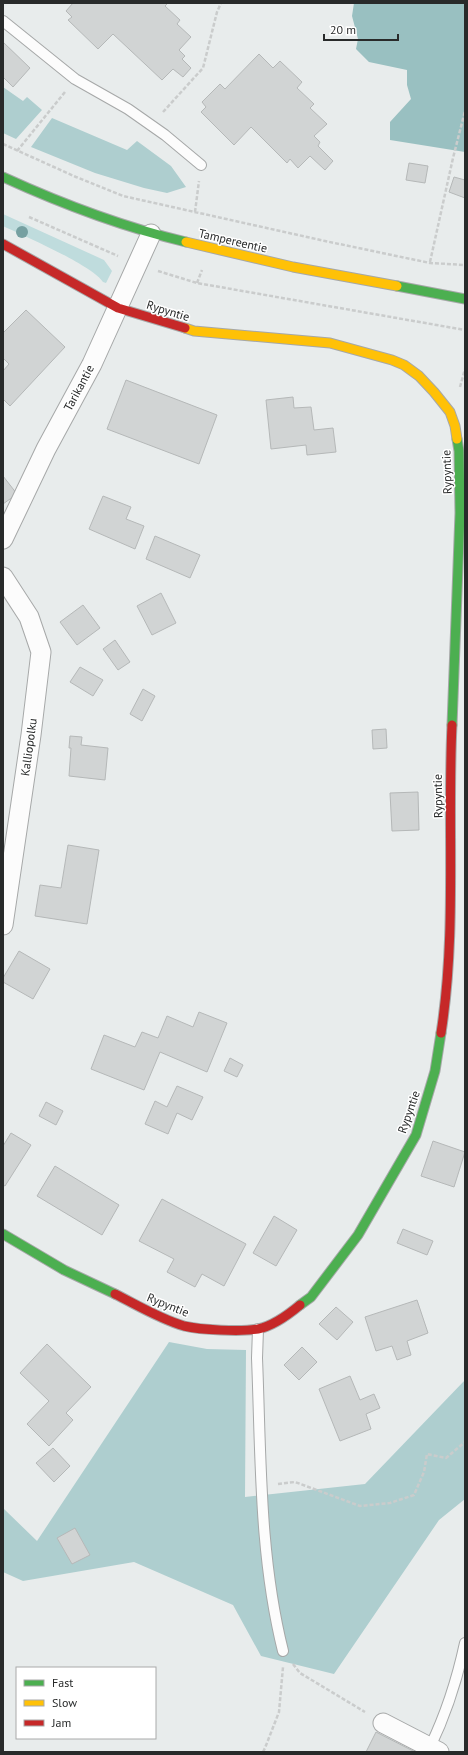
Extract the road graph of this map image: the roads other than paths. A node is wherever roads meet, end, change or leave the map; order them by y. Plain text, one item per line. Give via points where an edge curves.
1 (3, 21) edge
2 (201, 165) road end
3 (3, 177) edge
4 (151, 234) junction
5 (3, 244) edge
6 (465, 299) edge
7 (118, 308) junction
8 (3, 539) edge
9 (3, 577) edge
10 (4, 925) edge
11 (3, 1234) edge
12 (258, 1329) junction
13 (465, 1643) edge
14 (283, 1651) road end
15 (383, 1723) road end
16 (434, 1750) edge

1 - 2 lane via 75,79 128,109
3 - 4 street, Tampereentie via 92,214
4 - 6 street, Tampereentie via 293,266
4 - 7 street, Tarikantie
5 - 7 street, Rypyntie
7 - 8 street, Tarikantie
7 - 12 street, Rypyntie via 194,331 330,343 404,365 420,376 450,412 459,451 460,513 450,762 452,887 445,1008 435,1071 416,1135 358,1235 310,1297 284,1318
9 - 10 street, Kalliopolku via 29,617 41,652
11 - 12 street, Rypyntie via 64,1270 171,1321 208,1329
12 - 14 lane via 264,1531 274,1616
13 - 16 lane via 457,1681
15 - 16 street

